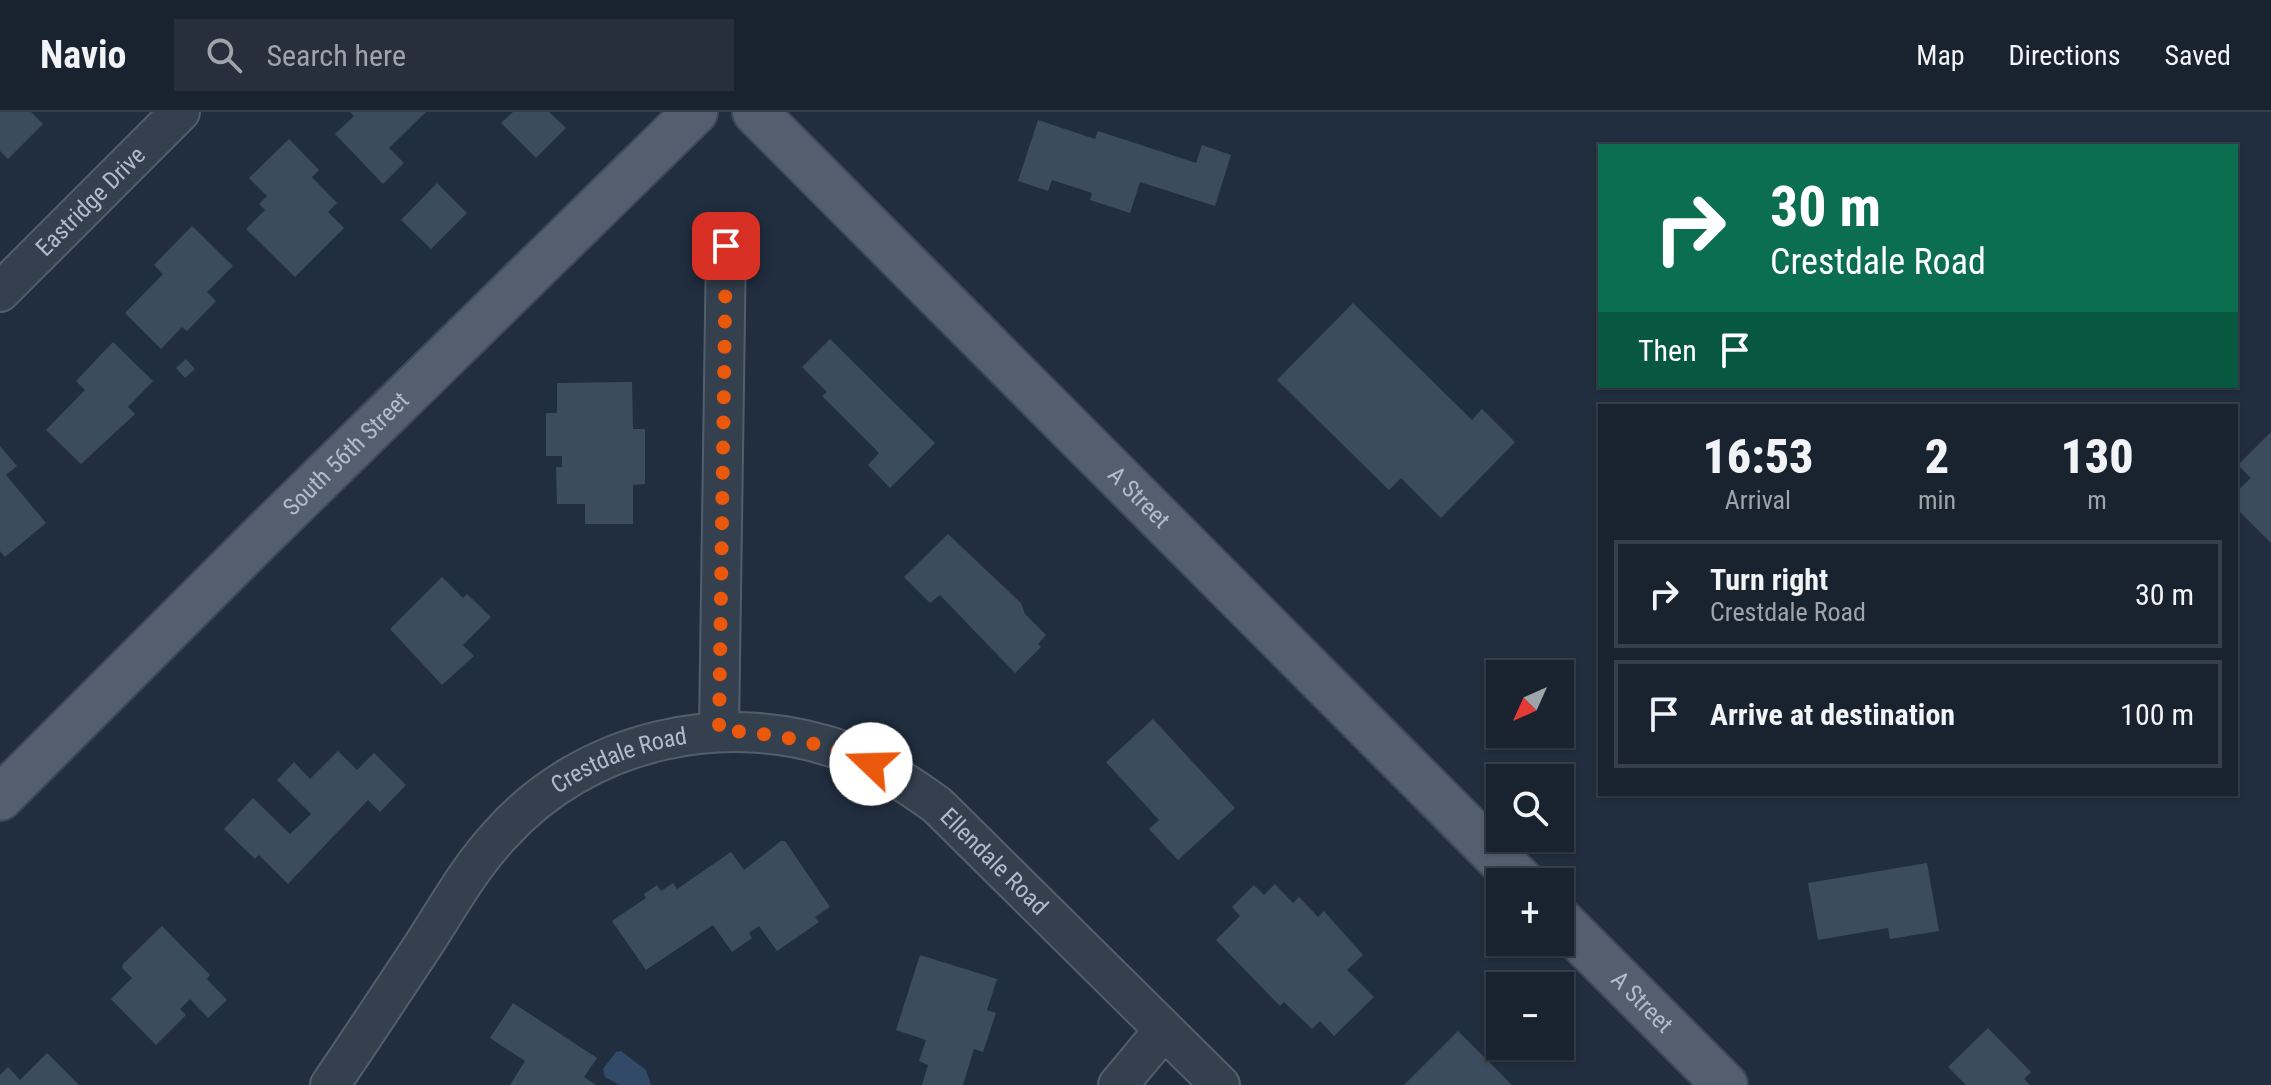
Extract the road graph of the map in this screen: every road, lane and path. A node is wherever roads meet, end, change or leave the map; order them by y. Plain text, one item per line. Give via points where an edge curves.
1 (180, 112) edge
2 (695, 112) edge
3 (755, 112) edge
4 (726, 246) dead end
5 (0, 292) edge
6 (719, 730) junction
7 (0, 798) edge
8 (1508, 868) edge
9 (1574, 934) edge
10 (1164, 1030) junction
11 (330, 1085) edge
12 (1118, 1085) edge
13 (1220, 1085) edge
14 (1725, 1085) edge

1 - 5 street, Eastridge Drive
2 - 7 main road, South 56th Street
3 - 8 main road, A Street
4 - 6 street, Crestdale Road
6 - 10 street, Ellendale Road via 835,749 894,775 983,847
6 - 11 street, Crestdale Road via 626,750 556,787 516,818 466,879
9 - 14 main road, A Street
10 - 12 street
10 - 13 street, Ellendale Road

